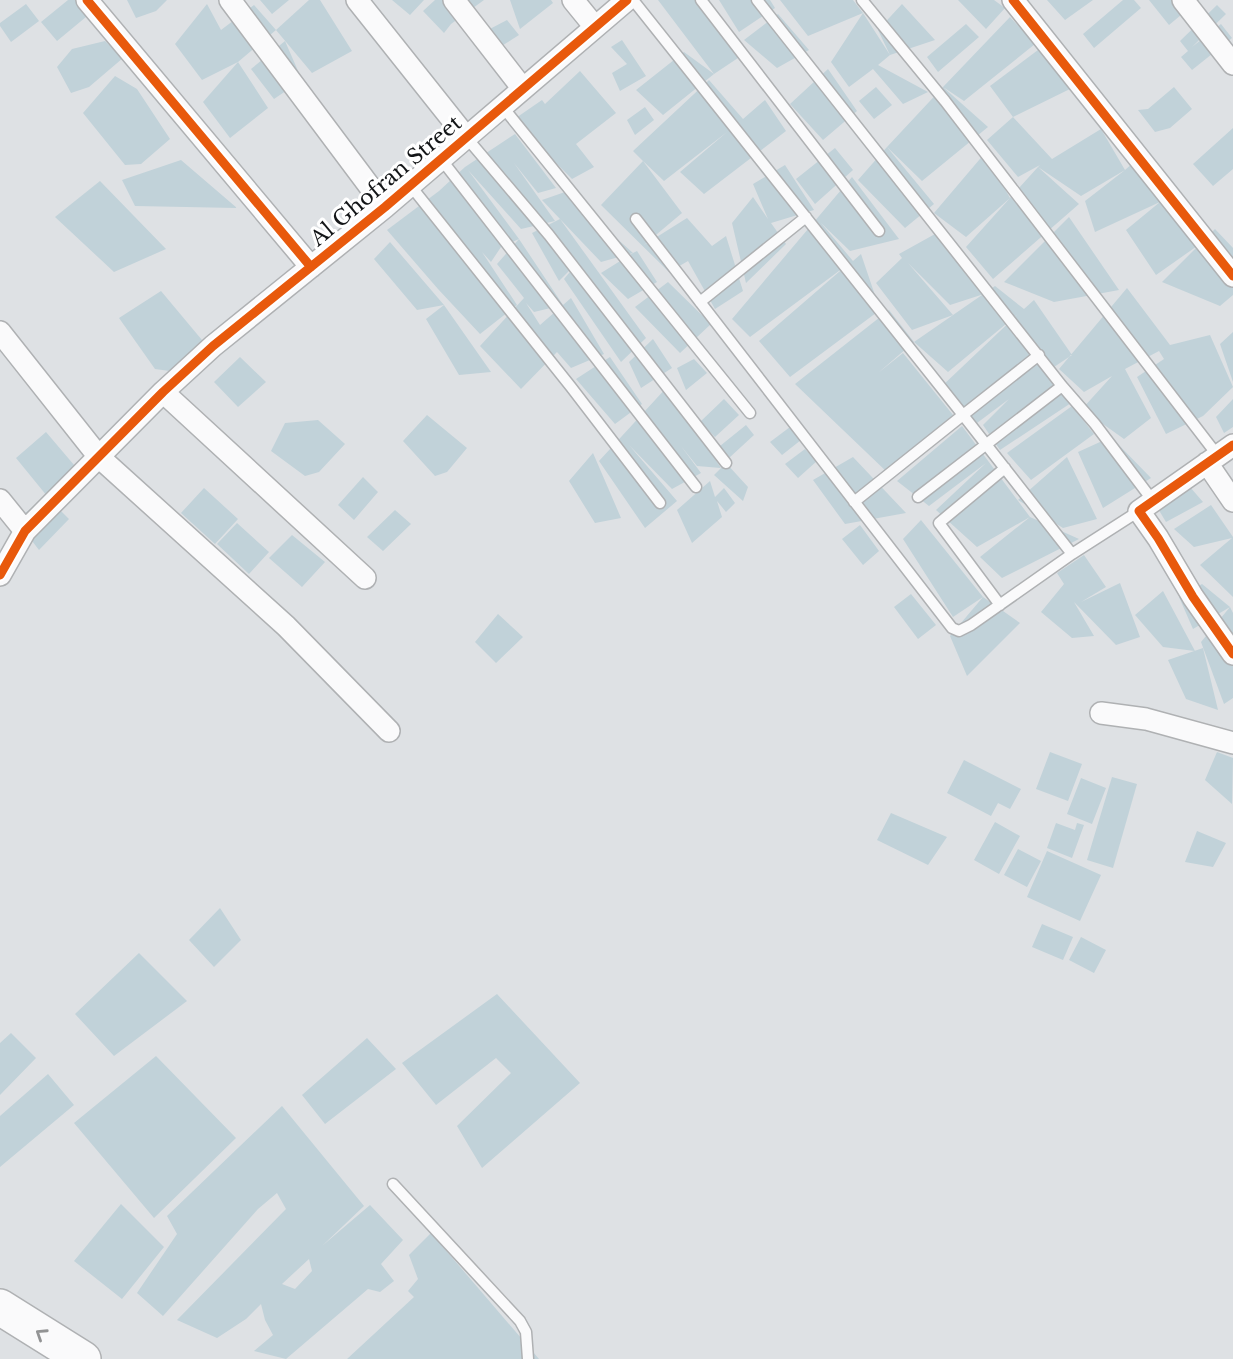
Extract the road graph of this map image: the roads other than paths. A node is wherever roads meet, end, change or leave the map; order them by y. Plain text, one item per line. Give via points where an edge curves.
1 (87, 0) edge
2 (230, 0) edge
3 (357, 0) edge
4 (454, 0) edge
5 (573, 0) edge
6 (627, 0) edge
7 (633, 0) edge
8 (701, 0) edge
9 (757, 0) edge
10 (862, 0) edge
11 (1013, 0) edge
12 (1183, 0) edge
13 (595, 27) junction
14 (1233, 64) edge
15 (523, 89) junction
16 (502, 106) junction
17 (466, 137) junction
18 (441, 159) junction
19 (410, 185) junction
20 (385, 207) junction
21 (806, 217) junction
22 (636, 219) dead end
23 (879, 230) dead end
24 (311, 267) junction
25 (1233, 276) edge
26 (700, 302) junction
27 (0, 332) edge
28 (1039, 355) junction
29 (1062, 386) junction
30 (163, 392) junction
31 (750, 413) dead end
32 (963, 415) junction
33 (987, 445) junction
34 (1219, 455) edge
35 (99, 457) junction
36 (726, 463) dead end
37 (1005, 468) junction
38 (696, 487) dead end
39 (918, 497) dead end
40 (0, 500) edge
41 (1233, 501) edge
42 (854, 502) junction
43 (660, 503) dead end
44 (1146, 506) junction
45 (25, 531) junction
46 (1072, 554) junction
47 (0, 575) edge
48 (365, 578) dead end
49 (1000, 605) junction
50 (1233, 654) edge
51 (1101, 713) dead end
52 (388, 730) dead end
53 (1233, 743) edge
54 (393, 1184) dead end
55 (0, 1307) edge
56 (83, 1359) edge
57 (528, 1359) edge

1 - 24 street
2 - 20 street
3 - 17 street
4 - 15 street
5 - 13 street
6 - 13 street, Al Ghofran Street
7 - 21 lane
8 - 23 lane
9 - 28 lane
10 - 34 lane
11 - 25 street
12 - 14 street
13 - 15 street, Al Ghofran Street
15 - 16 street, Al Ghofran Street
16 - 17 street, Al Ghofran Street
16 - 31 lane
17 - 18 street, Al Ghofran Street
17 - 36 lane via 549,235
18 - 19 street, Al Ghofran Street
18 - 38 lane
19 - 20 street, Al Ghofran Street
19 - 43 lane
20 - 24 street, Al Ghofran Street
21 - 26 lane
21 - 32 lane
22 - 26 lane
24 - 30 street, Al Ghofran Street
26 - 42 lane
27 - 35 street
28 - 29 lane
28 - 32 lane
29 - 33 lane
29 - 44 lane via 1095,424
30 - 35 street, Al Ghofran Street
30 - 48 street
32 - 33 lane
32 - 42 lane
33 - 37 lane
33 - 39 lane
34 - 41 street
34 - 44 street
35 - 45 street, Al Ghofran Street
35 - 52 street via 286,626
37 - 46 lane
37 - 49 lane via 939,523
40 - 45 street
42 - 49 lane via 952,628 958,631 971,625
44 - 46 lane
44 - 50 street via 1158,538
45 - 47 street, Al Ghofran Street
46 - 49 lane
51 - 53 street via 1146,719
54 - 57 lane via 520,1321 526,1332
56 -> 55 highway

